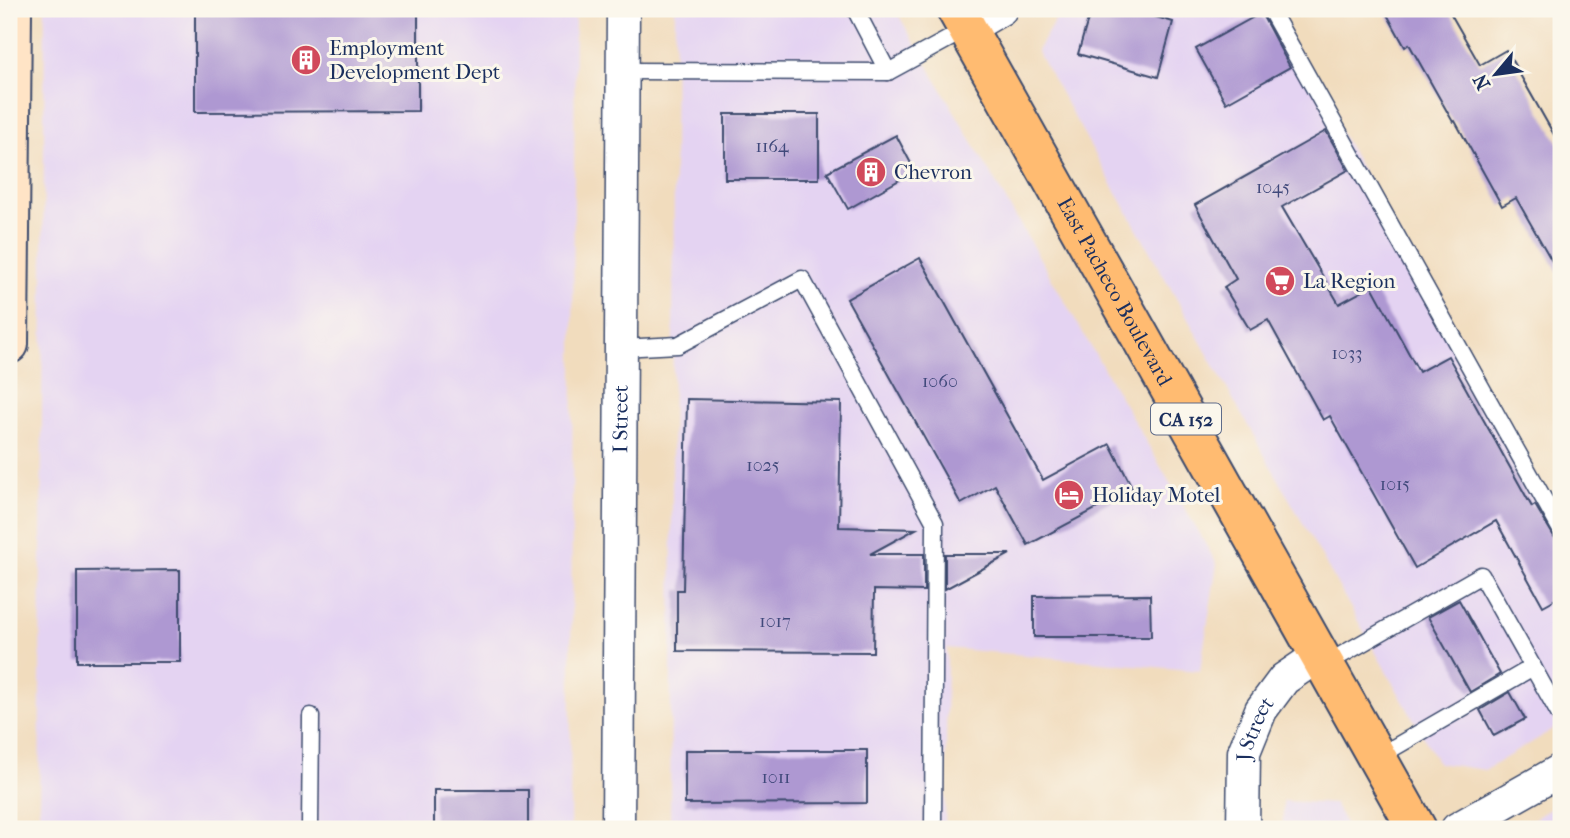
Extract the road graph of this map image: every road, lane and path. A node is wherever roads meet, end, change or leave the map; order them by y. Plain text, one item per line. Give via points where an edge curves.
1 (12, 9) edge
2 (623, 9) edge
3 (855, 9) edge
4 (1001, 9) edge
5 (1270, 9) edge
6 (961, 19) edge
7 (622, 71) junction
8 (888, 72) junction
9 (9, 344) edge
10 (621, 348) junction
11 (1561, 530) edge
12 (1321, 661) junction
13 (1533, 667) junction
14 (311, 716) dead end
15 (1561, 716) edge
16 (1376, 758) junction
17 (1561, 770) edge
18 (310, 829) edge
19 (618, 829) edge
20 (933, 829) edge
21 (1243, 829) edge
22 (1417, 829) edge
23 (1457, 829) edge

1 - 9 street
2 - 7 street, I Street
3 - 8 lane
4 - 6 street
5 - 11 lane
6 - 8 lane
6 - 12 highway, East Pacheco Boulevard / CA 152
7 - 8 lane
7 - 10 street, I Street
10 - 19 street, I Street
10 - 20 lane via 678,345 802,279 935,523
12 - 13 lane via 1480,575
12 - 16 highway, East Pacheco Boulevard / CA 152
12 - 21 street, J Street via 1284,679 1261,710 1244,752
13 - 15 lane
13 - 16 lane
14 - 18 lane
16 - 22 highway, East Pacheco Boulevard / CA 152
17 - 23 street

